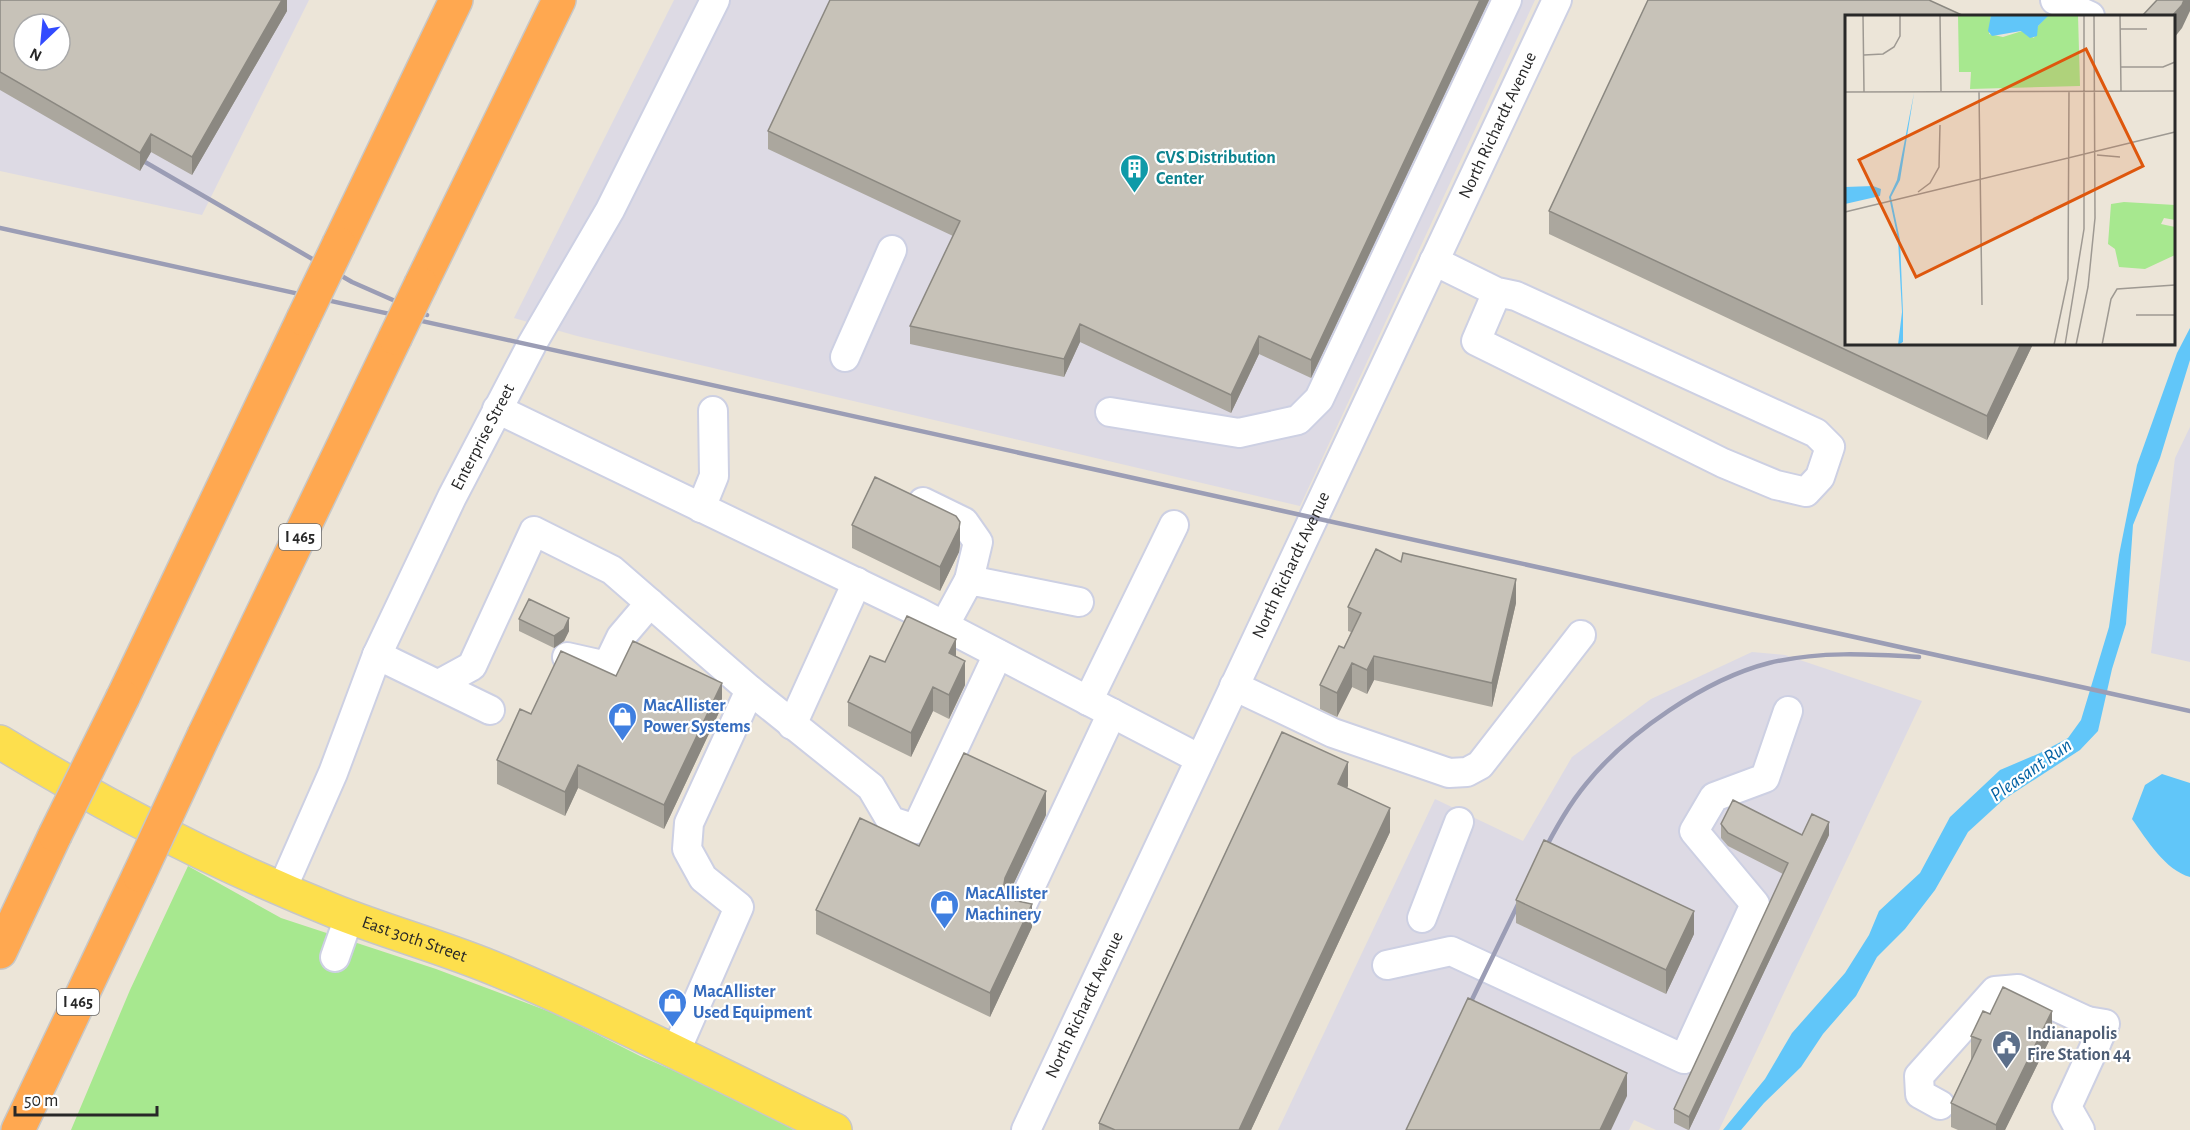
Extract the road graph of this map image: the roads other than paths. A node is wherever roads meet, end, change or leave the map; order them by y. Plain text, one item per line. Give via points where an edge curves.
1 (456, 0) edge
2 (558, 0) edge
3 (715, 0) edge
4 (1507, 0) edge
5 (1557, 0) edge
6 (2055, 0) edge
7 (2088, 15) edge
8 (892, 250) dead end
9 (1434, 261) junction
10 (1497, 292) junction
11 (845, 357) dead end
12 (497, 409) junction
13 (713, 411) dead end
14 (1110, 412) dead end
15 (900, 491) edge
16 (701, 508) junction
17 (1174, 525) dead end
18 (969, 580) junction
19 (857, 582) junction
20 (1079, 602) dead end
21 (650, 603) junction
22 (944, 626) junction
23 (1581, 635) dead end
24 (998, 654) junction
25 (378, 655) junction
26 (567, 657) edge
27 (439, 684) junction
28 (1234, 686) junction
29 (750, 690) junction
30 (1100, 707) junction
31 (490, 710) dead end
32 (1788, 711) dead end
33 (792, 725) junction
34 (0, 742) edge
35 (1200, 759) junction
36 (1459, 822) dead end
37 (282, 889) junction
38 (1020, 909) edge
39 (349, 917) junction
40 (1422, 918) junction
41 (1451, 951) junction
42 (0, 952) edge
43 (335, 957) dead end
44 (675, 1053) junction
45 (1940, 1105) dead end
46 (18, 1130) edge
47 (835, 1130) edge
48 (1026, 1130) edge
49 (2080, 1130) edge

1 - 42 highway, bridge
2 - 46 highway, I 465, bridge
3 - 12 street, Enterprise Street via 610,210
4 - 14 street via 1319,399 1298,420 1239,433
5 - 9 street, North Richardt Avenue
6 - 7 street
8 - 11 street
9 - 10 street
9 - 28 street, North Richardt Avenue
10 - 10 street via 1476,340 1723,463 1776,485 1806,492 1820,477 1830,447 1816,433 1516,296
12 - 16 street
12 - 25 street, Enterprise Street
13 - 16 street via 714,476
15 - 18 street via 964,522 978,542
16 - 19 street
17 - 30 street
18 - 20 street
18 - 22 street
19 - 22 street
19 - 33 street
21 - 26 street via 621,637 607,666
21 - 27 street via 612,570 534,531 472,666
21 - 29 street
22 - 24 street
23 - 28 street via 1480,765 1467,772 1449,773 1333,733
24 - 30 street
24 - 33 street via 916,829 891,821 871,787
25 - 27 street
25 - 37 street, Enterprise Street via 333,773
27 - 31 street
28 - 35 street, North Richardt Avenue
29 - 33 street
29 - 44 street via 689,823 687,849 704,878 739,907
30 - 35 street
30 - 38 street
32 - 41 street via 1765,778 1714,797 1694,831 1755,904 1684,1059
34 - 37 main road, East 30th Street via 127,814
35 - 48 street, North Richardt Avenue
36 - 40 street
37 - 39 main road, East 30th Street
39 - 43 street
39 - 44 main road, East 30th Street via 508,974
40 - 41 street
40 - 41 street via 1387,965
44 - 47 main road, East 30th Street
45 - 49 street via 1920,1094 1919,1076 1995,991 2018,989 2092,1032 2067,1107

